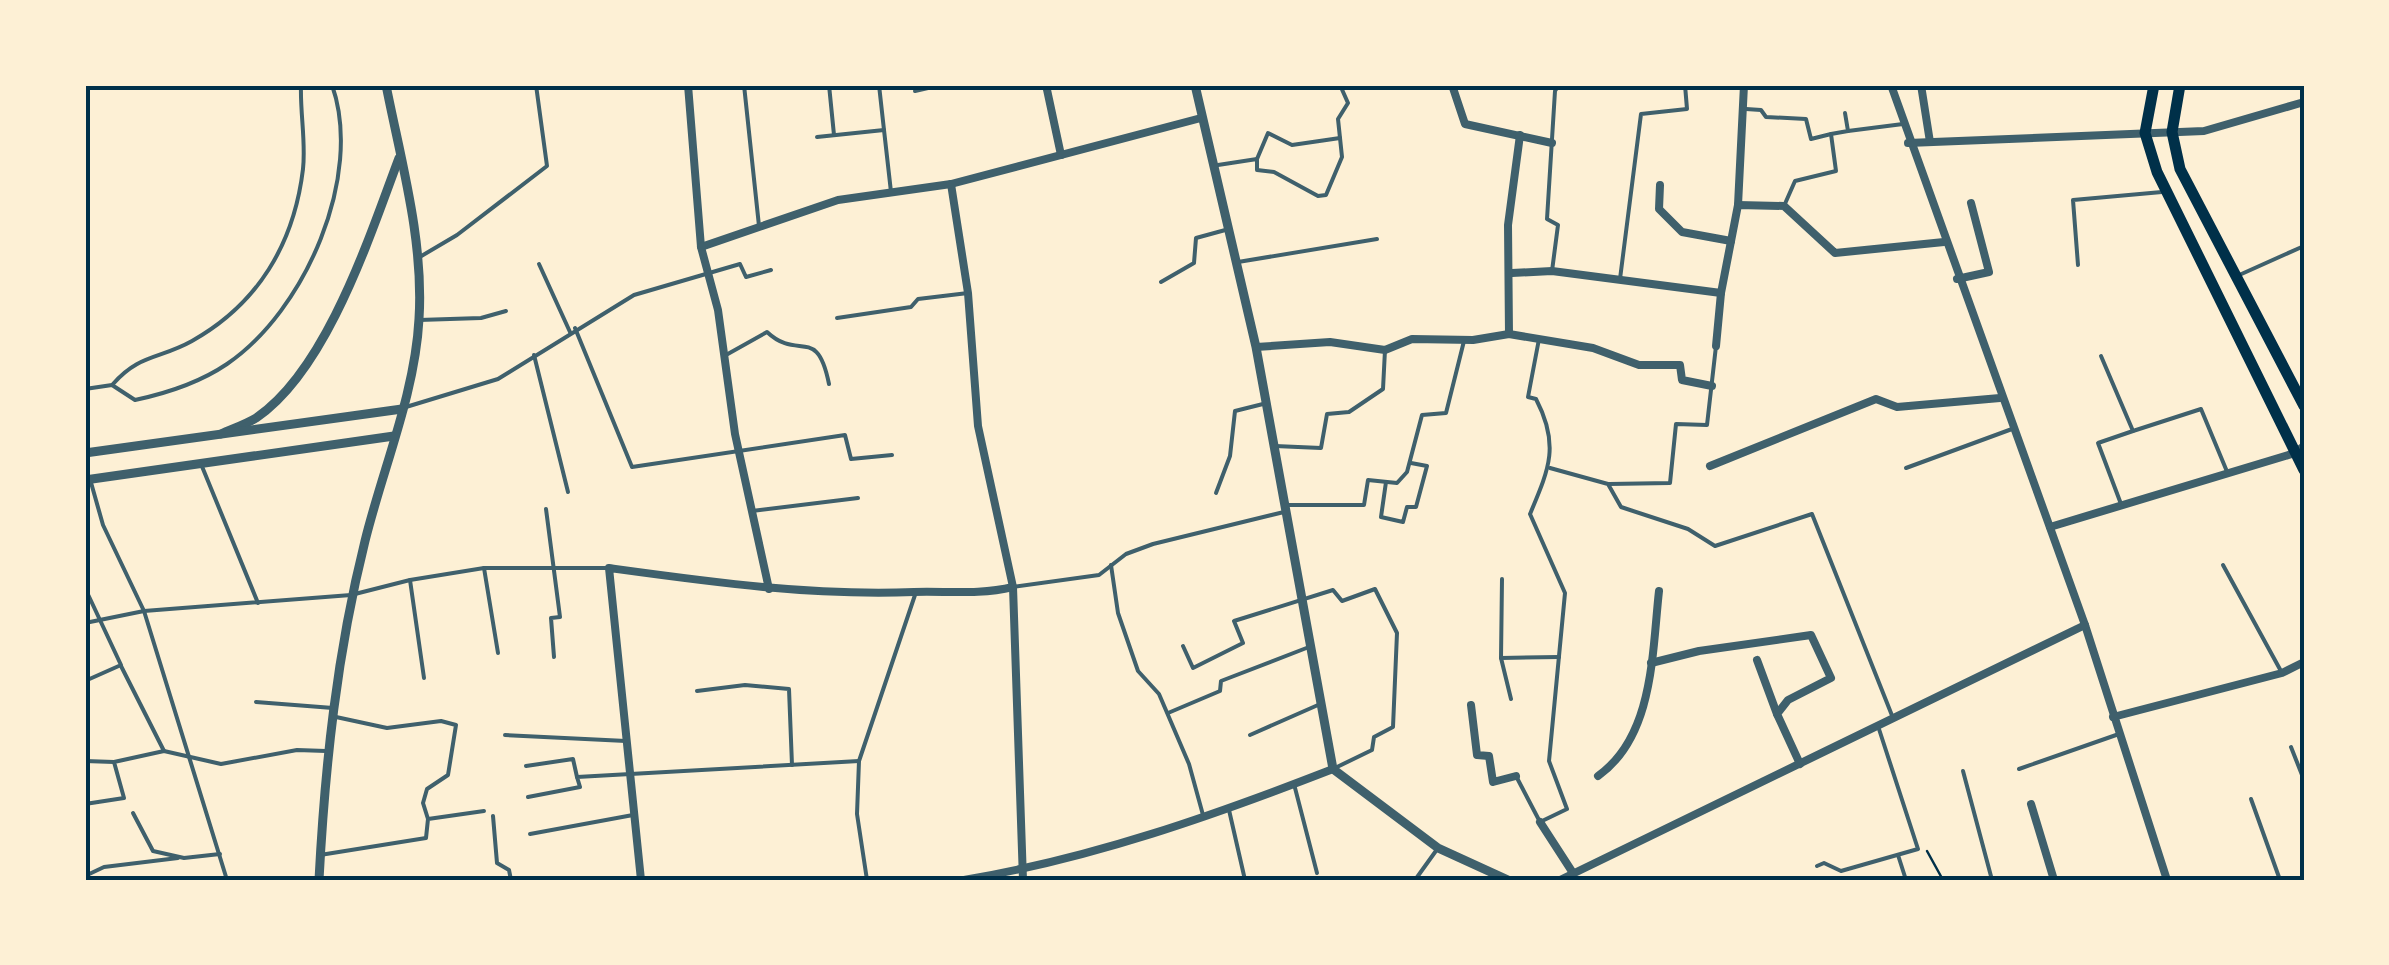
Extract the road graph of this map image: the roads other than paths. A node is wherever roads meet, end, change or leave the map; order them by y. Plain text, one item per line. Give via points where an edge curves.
1 (301, 85) edge
2 (332, 85) edge
3 (386, 85) edge
4 (536, 85) edge
5 (688, 85) edge
6 (744, 85) edge
7 (829, 85) edge
8 (879, 85) edge
9 (942, 85) edge
10 (1046, 85) edge
11 (1195, 85) edge
12 (1340, 85) edge
13 (1452, 85) edge
14 (1559, 85) edge
15 (1684, 85) edge
16 (1744, 85) edge
17 (1890, 85) edge
18 (1921, 85) edge
19 (2154, 85) edge
20 (2180, 85) edge
21 (915, 92) dead end
22 (2304, 102) edge
23 (1743, 109) junction
24 (1845, 113) dead end
25 (1200, 118) junction
26 (1903, 124) junction
27 (884, 130) junction
28 (1848, 131) junction
29 (2172, 132) junction
30 (2145, 133) junction
31 (1831, 134) junction
32 (834, 135) junction
33 (1520, 135) junction
34 (818, 137) dead end
35 (1340, 138) junction
36 (1930, 142) junction
37 (1552, 143) junction
38 (1908, 143) junction
39 (400, 155) junction
40 (1060, 155) junction
41 (1257, 159) junction
42 (1213, 166) junction
43 (951, 184) junction
44 (1660, 186) dead end
45 (2166, 191) junction
46 (890, 192) junction
47 (1971, 203) dead end
48 (1738, 205) junction
49 (1784, 206) junction
50 (759, 226) junction
51 (1229, 230) junction
52 (1376, 239) dead end
53 (1731, 241) junction
54 (1944, 242) junction
55 (2304, 246) edge
56 (700, 247) junction
57 (418, 258) junction
58 (1238, 262) junction
59 (539, 264) dead end
60 (2078, 265) dead end
61 (771, 270) dead end
62 (1552, 271) junction
63 (1512, 273) junction
64 (709, 274) junction
65 (2237, 276) junction
66 (1620, 279) junction
67 (1957, 279) junction
68 (1162, 282) dead end
69 (968, 293) junction
70 (1721, 293) junction
71 (506, 312) dead end
72 (838, 318) dead end
73 (420, 320) junction
74 (572, 330) junction
75 (1509, 334) junction
76 (1538, 339) junction
77 (1464, 340) junction
78 (1256, 346) junction
79 (1716, 346) joint
80 (1386, 350) junction
81 (534, 355) junction
82 (726, 355) junction
83 (2101, 356) dead end
84 (829, 384) dead end
85 (112, 385) junction
86 (1712, 386) junction
87 (85, 389) edge
88 (2000, 398) junction
89 (1267, 403) junction
90 (2304, 406) edge
91 (402, 409) junction
92 (2012, 429) junction
93 (2133, 432) junction
94 (221, 434) junction
95 (394, 436) junction
96 (1275, 446) junction
97 (2300, 449) edge
98 (738, 451) junction
99 (85, 453) edge
100 (892, 455) dead end
101 (1409, 463) junction
102 (202, 464) junction
103 (1710, 466) dead end
104 (1550, 468) junction
105 (1906, 468) dead end
106 (2304, 470) edge
107 (2228, 474) junction
108 (88, 480) edge
109 (1386, 482) junction
110 (1608, 484) junction
111 (568, 492) dead end
112 (1216, 493) dead end
113 (858, 498) dead end
114 (2121, 504) junction
115 (1288, 508) junction
116 (546, 509) dead end
117 (752, 511) junction
118 (2050, 527) junction
119 (1112, 565) junction
120 (2223, 565) dead end
121 (554, 566) junction
122 (484, 568) junction
123 (609, 568) junction
124 (1502, 579) dead end
125 (410, 580) junction
126 (1013, 587) junction
127 (85, 588) edge
128 (769, 589) junction
129 (1659, 591) dead end
130 (916, 592) junction
131 (352, 596) junction
132 (1304, 596) junction
133 (258, 602) junction
134 (144, 611) junction
135 (98, 618) junction
136 (85, 623) edge
137 (2084, 625) junction
138 (1313, 645) junction
139 (1183, 646) dead end
140 (498, 653) dead end
141 (554, 657) dead end
142 (1559, 657) junction
143 (1501, 658) junction
144 (1758, 660) dead end
145 (2304, 662) edge
146 (1651, 663) junction
147 (120, 665) junction
148 (2282, 673) junction
149 (424, 678) dead end
150 (85, 681) edge
151 (697, 691) dead end
152 (1511, 699) dead end
153 (256, 702) dead end
154 (1322, 703) junction
155 (1472, 705) dead end
156 (332, 712) junction
157 (1168, 714) junction
158 (1777, 714) junction
159 (2113, 717) junction
160 (1893, 718) junction
161 (1878, 726) junction
162 (506, 734) dead end
163 (2119, 734) junction
164 (1250, 735) dead end
165 (626, 741) junction
166 (2290, 747) dead end
167 (326, 750) junction
168 (164, 751) junction
169 (187, 756) junction
170 (85, 761) edge
171 (114, 762) junction
172 (859, 762) junction
173 (1800, 764) junction
174 (792, 765) junction
175 (526, 766) dead end
176 (1333, 769) junction
177 (2018, 769) dead end
178 (1962, 771) dead end
179 (1516, 776) joint
180 (1598, 776) dead end
181 (628, 777) junction
182 (578, 778) junction
183 (2304, 780) edge
184 (1294, 784) junction
185 (528, 797) dead end
186 (2252, 799) dead end
187 (85, 804) edge
188 (2031, 804) dead end
189 (1228, 810) junction
190 (484, 811) dead end
191 (133, 813) dead end
192 (633, 815) junction
193 (493, 816) dead end
194 (428, 819) junction
195 (1204, 820) junction
196 (1540, 822) junction
197 (530, 834) dead end
198 (1438, 848) junction
199 (220, 854) junction
200 (1898, 854) junction
201 (320, 855) junction
202 (184, 858) junction
203 (1817, 866) dead end
204 (1021, 869) junction
205 (1840, 871) junction
206 (1317, 872) dead end
207 (1573, 873) junction
208 (85, 876) edge
209 (227, 880) edge
210 (319, 880) edge
211 (511, 880) edge
212 (641, 880) edge
213 (867, 880) edge
214 (964, 880) edge
215 (1022, 880) edge
216 (1245, 880) edge
217 (1415, 880) edge
218 (1508, 880) edge
219 (1560, 880) edge
220 (1842, 880) edge
221 (1906, 880) edge
222 (1992, 880) edge
223 (2054, 880) edge
224 (2167, 880) edge
225 (2280, 880) edge

1 - 85 lane via 304,167 292,218 261,287 191,342 131,364
2 - 85 lane via 342,136 336,191 314,253 274,322 228,363 177,391 135,400
3 - 39 street
4 - 57 lane via 547,166
5 - 56 street
6 - 50 lane
7 - 32 lane
8 - 27 lane
9 - 21 lane
10 - 40 street
11 - 25 street
12 - 35 lane via 1348,103 1338,119
13 - 33 street via 1465,124
14 - 37 lane
15 - 66 lane via 1687,109 1641,114
16 - 23 street
17 - 26 street
18 - 36 street
19 - 30 main road
20 - 29 main road
22 - 29 street via 2204,130
23 - 31 lane via 1761,110 1766,118 1806,118 1811,139
23 - 48 street
24 - 28 lane
25 - 40 street
25 - 42 street
26 - 28 lane
26 - 38 street
27 - 32 lane
27 - 46 lane
28 - 31 lane
29 - 30 street
29 - 65 main road via 2180,169
30 - 36 street
30 - 45 main road
31 - 49 lane via 1836,171 1795,181
32 - 34 lane
33 - 37 street
33 - 63 street via 1508,225
35 - 41 lane via 1292,144 1268,133
35 - 41 lane via 1342,157 1326,195 1257,170
36 - 38 street
37 - 62 lane via 1547,219 1558,225
38 - 54 street
39 - 57 street
39 - 94 street via 351,284 320,340 284,392 256,418
40 - 43 street
41 - 42 lane
42 - 51 street
43 - 46 street
43 - 69 street
44 - 53 street via 1658,209 1682,232
45 - 60 lane via 2073,200
45 - 97 main road
46 - 50 street via 838,200
47 - 67 street via 1989,272
48 - 49 street
48 - 53 street
49 - 54 street via 1835,254
50 - 56 street
51 - 58 street
51 - 68 lane via 1196,238 1194,263
52 - 58 lane
53 - 70 street
54 - 67 street
55 - 65 lane
56 - 64 street
57 - 73 street
58 - 78 street
59 - 74 lane
61 - 64 lane via 746,277 740,264
62 - 63 street
62 - 66 street
63 - 75 street
64 - 74 lane via 634,295
64 - 82 street
65 - 90 main road
66 - 70 street
67 - 88 street
69 - 72 lane
69 - 126 street via 978,426
70 - 79 street
71 - 73 lane
73 - 91 street
74 - 81 lane
74 - 98 lane via 632,467
75 - 76 street
75 - 77 street
76 - 86 street via 1639,364 1680,365 1682,380
76 - 104 lane via 1528,397 1547,420
77 - 80 street via 1412,339
77 - 101 lane via 1446,414 1422,415
78 - 80 street via 1330,342
78 - 89 street
79 - 86 lane
80 - 96 lane via 1383,389 1348,412 1327,414 1321,448
81 - 91 lane via 498,379
81 - 111 lane
82 - 84 lane via 767,332 779,343 814,346 823,354
82 - 98 street
83 - 93 lane
85 - 87 lane
86 - 110 lane via 1707,425 1676,424 1670,483
88 - 92 street
88 - 103 street via 1898,406 1876,399
89 - 96 street
89 - 112 lane via 1235,411 1230,456
91 - 94 street
91 - 95 street
92 - 105 lane
92 - 118 street
93 - 107 lane via 2201,409
93 - 114 lane via 2098,443
94 - 99 street
95 - 102 street
95 - 131 street
96 - 115 street
97 - 106 main road
97 - 107 street
98 - 100 lane via 845,434 851,459
98 - 117 street
101 - 109 lane via 1397,484
101 - 109 lane via 1426,466 1416,507 1407,507 1402,522 1381,518
102 - 108 street
102 - 133 lane
104 - 110 lane
104 - 142 lane via 1530,514 1565,593
107 - 114 street
108 - 134 lane
109 - 115 lane via 1368,480 1364,505
110 - 160 lane via 1621,508 1688,529 1715,546 1812,514
113 - 117 lane
114 - 118 street
115 - 119 lane via 1154,544
115 - 132 street
116 - 121 lane
117 - 128 street
118 - 137 street
119 - 126 lane via 1099,575
119 - 157 lane via 1118,614 1138,671
120 - 148 lane
121 - 122 lane
121 - 123 lane
121 - 141 lane via 560,618 551,618
122 - 125 lane
122 - 140 lane
123 - 128 street
123 - 165 street
124 - 143 lane
125 - 131 lane
125 - 149 lane
126 - 130 street via 979,594
126 - 204 street
127 - 135 lane
128 - 130 street via 866,596
129 - 146 street
130 - 172 lane
131 - 133 lane
131 - 156 street
132 - 138 street
132 - 139 lane via 1234,620 1243,643 1206,663 1192,668
132 - 176 lane via 1333,590 1342,601 1375,589 1397,633 1393,727 1374,737 1372,750 1357,761
133 - 134 lane
134 - 135 lane
134 - 169 lane
135 - 136 lane
135 - 147 lane
137 - 159 street
137 - 160 street
138 - 154 street
138 - 157 lane via 1221,682 1220,691
142 - 143 lane
142 - 196 lane via 1549,761 1567,809
143 - 152 lane
144 - 158 street
145 - 148 street
146 - 158 street via 1811,635 1832,678 1788,700
146 - 180 street via 1636,731 1626,752
147 - 150 lane
147 - 168 lane
148 - 159 street
151 - 174 lane via 745,684 789,688
153 - 156 lane
154 - 164 lane
154 - 176 street
155 - 179 street via 1477,755 1489,756 1493,782
156 - 167 street
156 - 194 lane via 387,728 441,720 456,725 448,775 427,788
157 - 195 lane
158 - 173 street
159 - 163 street
160 - 161 street
161 - 173 street
161 - 200 lane via 1918,849
162 - 165 lane
163 - 177 lane
163 - 224 street
165 - 181 street
166 - 183 lane
167 - 169 lane via 220,764
167 - 201 street
168 - 169 lane
168 - 171 lane
169 - 199 lane
170 - 171 lane
171 - 187 lane via 124,798
172 - 174 lane
172 - 213 lane via 857,814
173 - 207 street
174 - 181 lane
175 - 182 lane via 574,759
176 - 184 street
176 - 198 street
178 - 222 lane
179 - 196 lane
181 - 182 lane
181 - 192 street
182 - 185 lane via 580,787
184 - 189 street
184 - 206 lane
186 - 225 lane
188 - 223 street
189 - 195 street
189 - 216 lane
190 - 194 lane
191 - 202 lane via 154,850
192 - 197 lane
192 - 212 street
193 - 211 lane via 497,864 509,870
194 - 201 lane via 426,838
195 - 204 street
196 - 207 street
198 - 217 lane
198 - 218 street
199 - 202 lane
199 - 209 lane
200 - 205 lane
200 - 221 lane
201 - 210 street
202 - 208 lane via 104,867
203 - 205 lane
204 - 214 street
204 - 215 street
205 - 220 lane
207 - 219 street

